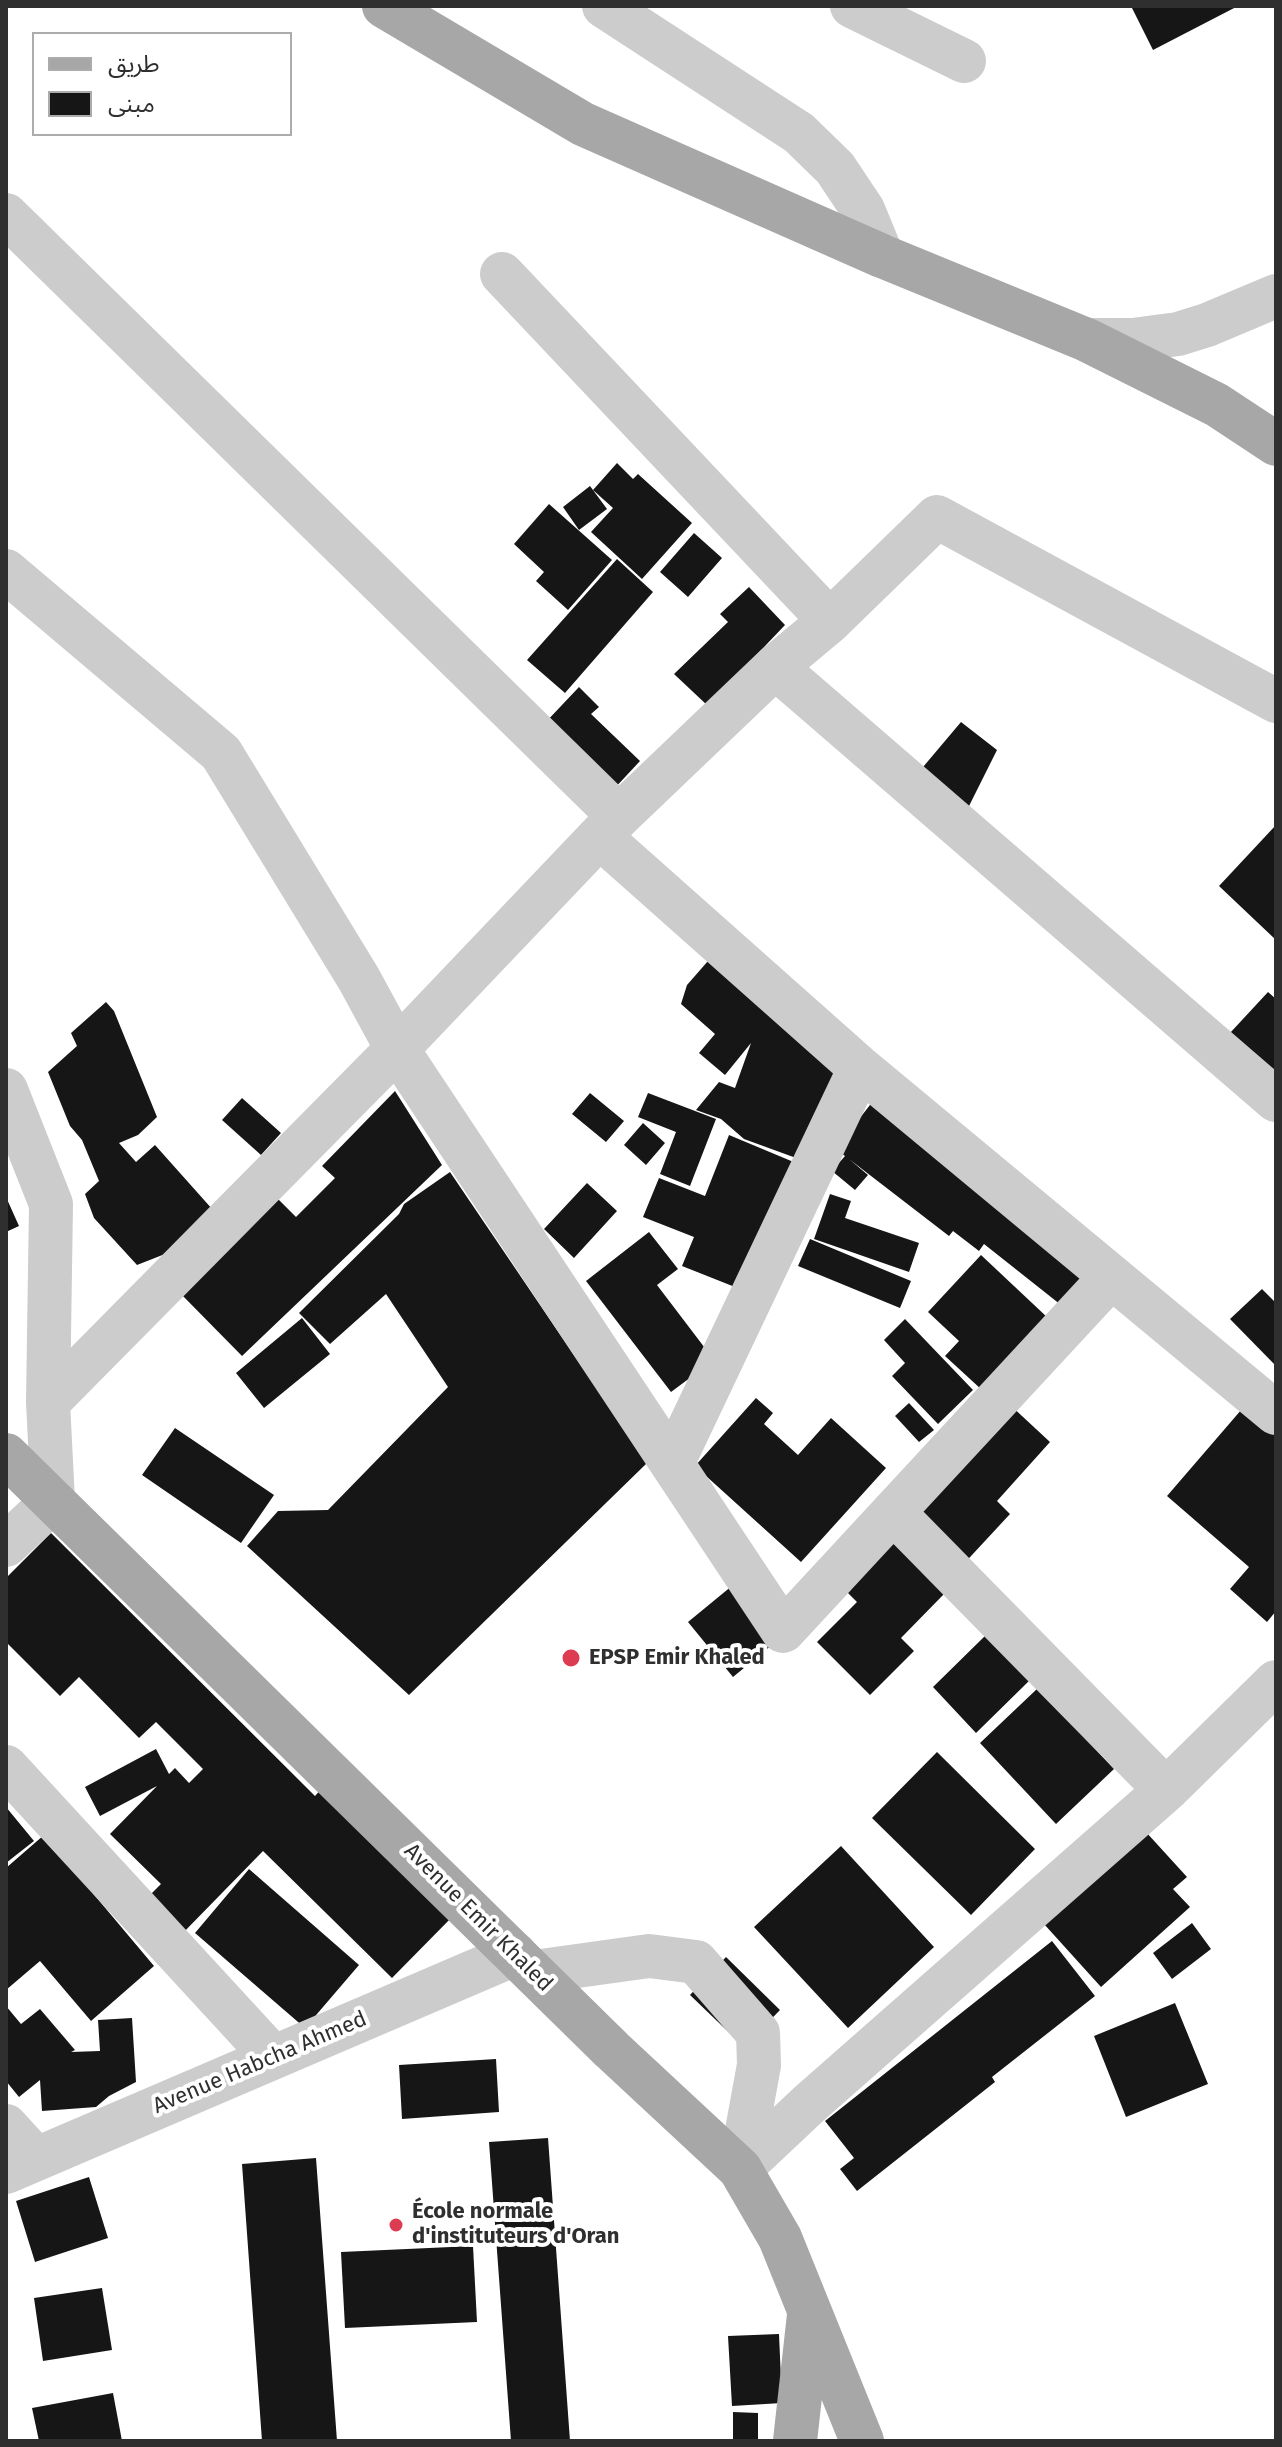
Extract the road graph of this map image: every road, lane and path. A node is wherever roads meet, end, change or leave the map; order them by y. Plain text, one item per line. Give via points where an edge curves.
1 (384, 6) edge
2 (604, 6) edge
3 (852, 6) edge
4 (964, 61) dead end
5 (6, 215) edge
6 (882, 256) junction
7 (502, 274) dead end
8 (1276, 296) edge
9 (1087, 340) junction
10 (1276, 444) edge
11 (6, 571) edge
12 (830, 621) junction
13 (775, 667) junction
14 (1276, 701) edge
15 (609, 826) junction
16 (397, 1049) junction
17 (860, 1068) junction
18 (6, 1090) edge
19 (1276, 1100) edge
20 (1110, 1278) junction
21 (48, 1402) junction
22 (1276, 1413) edge
23 (6, 1455) edge
24 (673, 1462) junction
25 (53, 1501) junction
26 (893, 1512) junction
27 (6, 1545) edge
28 (1276, 1682) edge
29 (6, 1767) edge
30 (1166, 1790) junction
31 (524, 1963) junction
32 (273, 2057) junction
33 (6, 2126) edge
34 (21, 2166) edge
35 (740, 2169) junction
36 (810, 2309) junction
37 (795, 2441) edge
38 (862, 2441) edge

1 - 6 main road via 583,124
2 - 6 street via 799,133 835,168 863,210
3 - 4 street
5 - 15 street
6 - 9 main road
7 - 12 street
8 - 9 street via 1178,334
9 - 10 main road via 1217,405
11 - 16 street via 221,753
12 - 13 street
12 - 14 street via 937,517
13 - 15 street
13 - 19 street
15 - 16 street
15 - 17 street
16 - 21 street
16 - 24 street
17 - 20 street
17 - 24 street
18 - 21 street via 51,1204
20 - 22 street
20 - 26 street
21 - 25 street
23 - 25 main road, Avenue Emir Khaled
24 - 26 street via 783,1631
25 - 27 street
25 - 31 main road, Avenue Emir Khaled
26 - 30 street
28 - 30 street
29 - 32 street
30 - 35 street
31 - 32 street, Avenue Habcha Ahmed
31 - 35 main road, Avenue Emir Khaled
31 - 35 street, Avenue Habcha Ahmed via 649,1956 696,1962 758,2033 759,2065
32 - 34 street, Avenue Habcha Ahmed
33 - 34 street
35 - 36 main road, Avenue Emir Khaled via 780,2238
36 - 37 main road
36 - 38 main road, Avenue Emir Khaled

